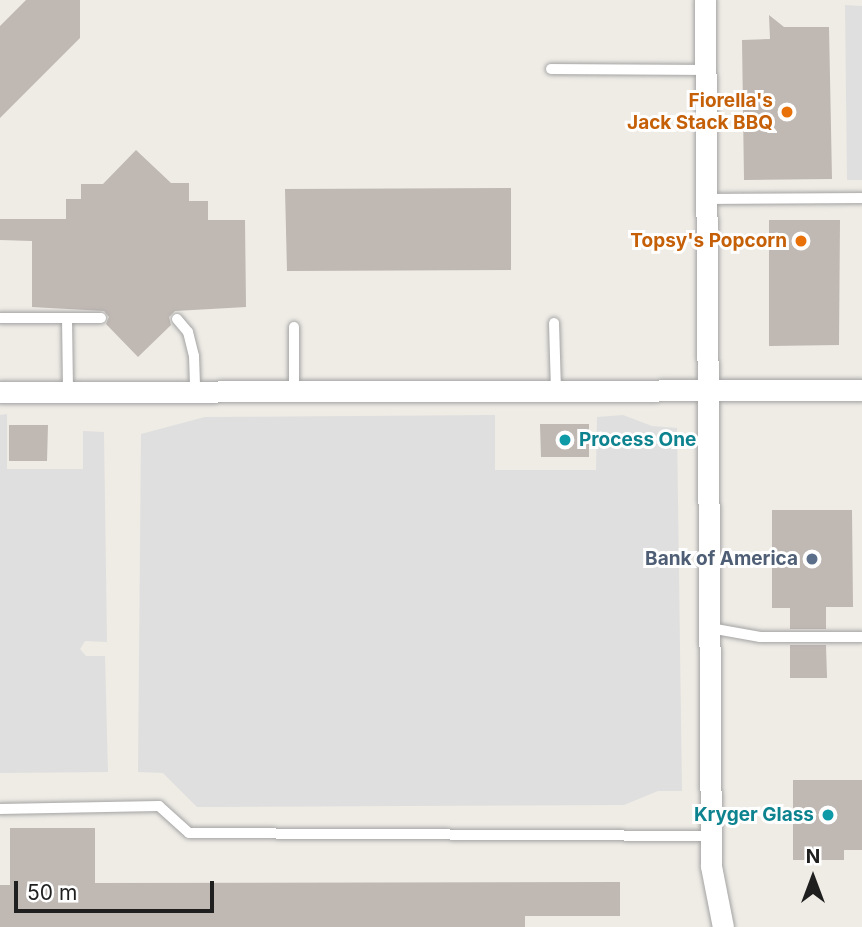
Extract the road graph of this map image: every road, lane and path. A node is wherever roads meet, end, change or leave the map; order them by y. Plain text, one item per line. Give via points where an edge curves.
1 (705, 0) edge
2 (551, 69) dead end
3 (706, 70) junction
4 (862, 198) edge
5 (707, 200) junction
6 (0, 318) edge
7 (67, 318) junction
8 (101, 318) dead end
9 (177, 319) dead end
10 (554, 323) dead end
11 (294, 327) dead end
12 (862, 390) edge
13 (556, 391) junction
14 (708, 391) junction
15 (0, 392) edge
16 (68, 392) junction
17 (195, 392) junction
18 (294, 392) junction
19 (710, 628) junction
20 (862, 637) edge
21 (0, 809) edge
22 (711, 836) junction
23 (723, 927) edge

1 - 3 street
2 - 3 lane
3 - 5 street
4 - 5 lane
5 - 14 street
6 - 7 lane
7 - 8 lane
7 - 16 lane
9 - 17 lane via 188,332 194,356
10 - 13 lane
11 - 18 lane
12 - 14 street
13 - 14 street
13 - 18 street
14 - 19 street
15 - 16 street
16 - 17 street
17 - 18 street
19 - 20 lane via 760,637
19 - 22 street
21 - 22 lane via 159,806 188,833
22 - 23 street via 713,880

